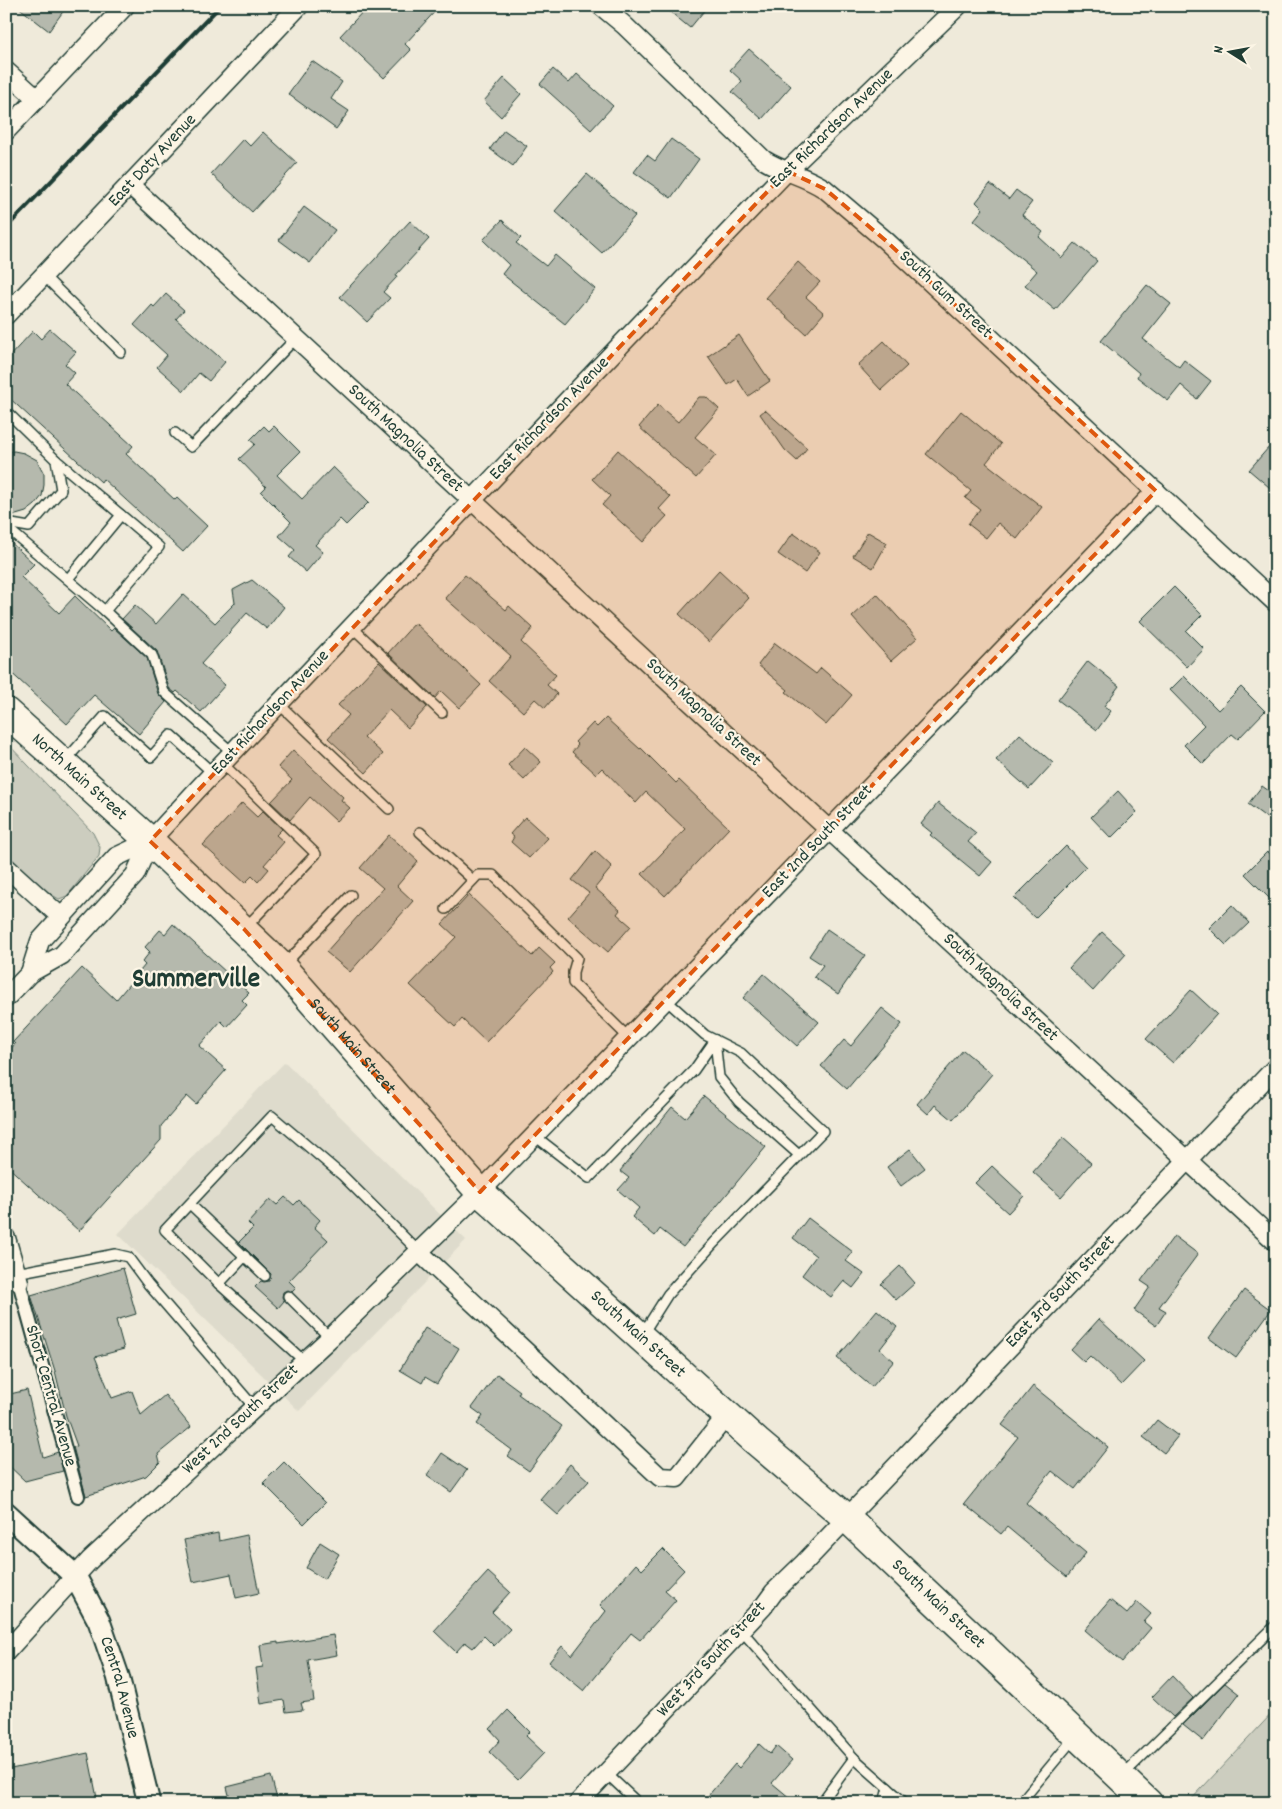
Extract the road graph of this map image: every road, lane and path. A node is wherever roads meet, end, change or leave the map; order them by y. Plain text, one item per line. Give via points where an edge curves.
1 (125, 6) edge
2 (299, 6) edge
3 (601, 6) edge
4 (958, 6) edge
5 (6, 71) edge
6 (36, 99) junction
7 (6, 131) edge
8 (787, 171) junction
9 (130, 185) junction
10 (44, 276) junction
11 (6, 315) edge
12 (296, 338) junction
13 (121, 352) dead end
14 (6, 411) edge
15 (176, 433) dead end
16 (56, 460) junction
17 (1156, 491) junction
18 (472, 501) junction
19 (121, 515) junction
20 (6, 523) edge
21 (6, 527) edge
22 (68, 579) junction
23 (1276, 603) edge
24 (105, 610) junction
25 (352, 627) junction
26 (279, 704) junction
27 (6, 712) edge
28 (442, 714) dead end
29 (63, 763) junction
30 (223, 764) junction
31 (390, 809) dead end
32 (829, 830) junction
33 (420, 832) dead end
34 (150, 841) junction
35 (6, 867) edge
36 (473, 880) junction
37 (351, 895) dead end
38 (446, 909) dead end
39 (61, 917) junction
40 (244, 929) junction
41 (282, 967) junction
42 (30, 973) junction
43 (6, 998) edge
44 (666, 1000) junction
45 (629, 1038) junction
46 (715, 1040) junction
47 (1276, 1067) edge
48 (535, 1136) junction
49 (799, 1155) junction
50 (1187, 1160) junction
51 (480, 1192) junction
52 (190, 1204) junction
53 (6, 1238) edge
54 (1276, 1242) edge
55 (419, 1252) junction
56 (245, 1256) junction
57 (265, 1276) dead end
58 (17, 1278) junction
59 (219, 1284) junction
60 (288, 1296) dead end
61 (640, 1337) junction
62 (330, 1338) junction
63 (304, 1361) junction
64 (254, 1407) junction
65 (727, 1415) junction
66 (78, 1496) dead end
67 (6, 1513) edge
68 (847, 1518) junction
69 (75, 1576) junction
70 (1276, 1625) edge
71 (741, 1630) junction
72 (6, 1652) edge
73 (1076, 1736) junction
74 (854, 1758) junction
75 (606, 1773) junction
76 (1121, 1778) junction
77 (888, 1788) junction
78 (149, 1803) edge
79 (578, 1803) edge
80 (638, 1803) edge
81 (821, 1803) edge
82 (884, 1803) edge
83 (905, 1803) edge
84 (1020, 1803) edge
85 (1148, 1803) edge

1 - 6 street
2 - 9 street, East Doty Avenue
3 - 8 street, South Gum Street via 764,160
4 - 8 street, East Richardson Avenue
5 - 6 street
6 - 7 street
8 - 17 street, South Gum Street via 825,189 885,240
8 - 18 street, East Richardson Avenue
9 - 10 street, East Doty Avenue
9 - 12 street, South Magnolia Street
10 - 11 street, East Doty Avenue
10 - 13 lane
12 - 15 lane via 191,447
12 - 18 street, South Magnolia Street
14 - 16 lane
16 - 19 lane
16 - 20 lane via 61,490 29,527
17 - 23 street, South Gum Street
17 - 32 street, East 2nd South Street
18 - 25 street, East Richardson Avenue
18 - 32 street, South Magnolia Street
19 - 22 lane
19 - 24 lane via 159,547
21 - 22 lane
22 - 24 lane
24 - 30 lane via 152,655 164,692
25 - 26 street, East Richardson Avenue
25 - 28 lane
26 - 30 street, East Richardson Avenue
26 - 31 lane
27 - 29 main road, North Main Street
29 - 30 lane via 106,716 151,757 172,735
29 - 34 main road, North Main Street
30 - 34 street, East Richardson Avenue
30 - 40 lane via 316,854
32 - 44 street, East 2nd South Street
32 - 50 street, South Magnolia Street
33 - 36 lane
34 - 39 street via 116,857
34 - 40 main road, South Main Street
34 - 42 street via 135,875 62,955
35 - 39 street
36 - 38 lane
36 - 45 lane via 478,875 493,875 577,958 573,983
37 - 41 lane
39 - 42 street via 40,941
40 - 41 main road, South Main Street
41 - 51 main road, South Main Street
42 - 43 street
44 - 45 street, East 2nd South Street
44 - 46 lane
45 - 48 street, East 2nd South Street
46 - 48 lane via 694,1070 589,1178
46 - 49 lane via 719,1077 739,1102
46 - 49 lane via 742,1053 823,1131
47 - 50 street, East 3rd South Street
48 - 51 street, East 2nd South Street
49 - 61 lane via 668,1294
50 - 54 street, South Magnolia Street
50 - 68 street, East 3rd South Street
51 - 55 street, West 2nd South Street
51 - 61 main road, South Main Street
52 - 55 lane via 272,1116 343,1176
52 - 56 lane
52 - 59 lane via 165,1230
53 - 58 street, Short Central Avenue
55 - 62 street, West 2nd South Street
55 - 65 street via 660,1477 677,1478
56 - 57 lane
56 - 59 lane
58 - 64 lane via 116,1254 128,1257
58 - 66 street, Short Central Avenue
59 - 63 lane
60 - 62 lane
61 - 65 main road, South Main Street
62 - 63 street, West 2nd South Street
63 - 64 street, West 2nd South Street
64 - 69 street, West 2nd South Street
65 - 68 main road, South Main Street
67 - 69 street, Central Avenue
68 - 71 street, West 3rd South Street
68 - 73 main road, South Main Street
69 - 72 street, West 2nd South Street
69 - 78 street, Central Avenue via 99,1620 118,1676
70 - 76 lane
71 - 74 lane
71 - 75 street, West 3rd South Street
73 - 76 main road, South Main Street
73 - 84 lane
74 - 77 lane
74 - 81 lane
75 - 79 street, West 3rd South Street
75 - 80 lane
76 - 85 main road, South Main Street
77 - 82 lane
77 - 83 lane

